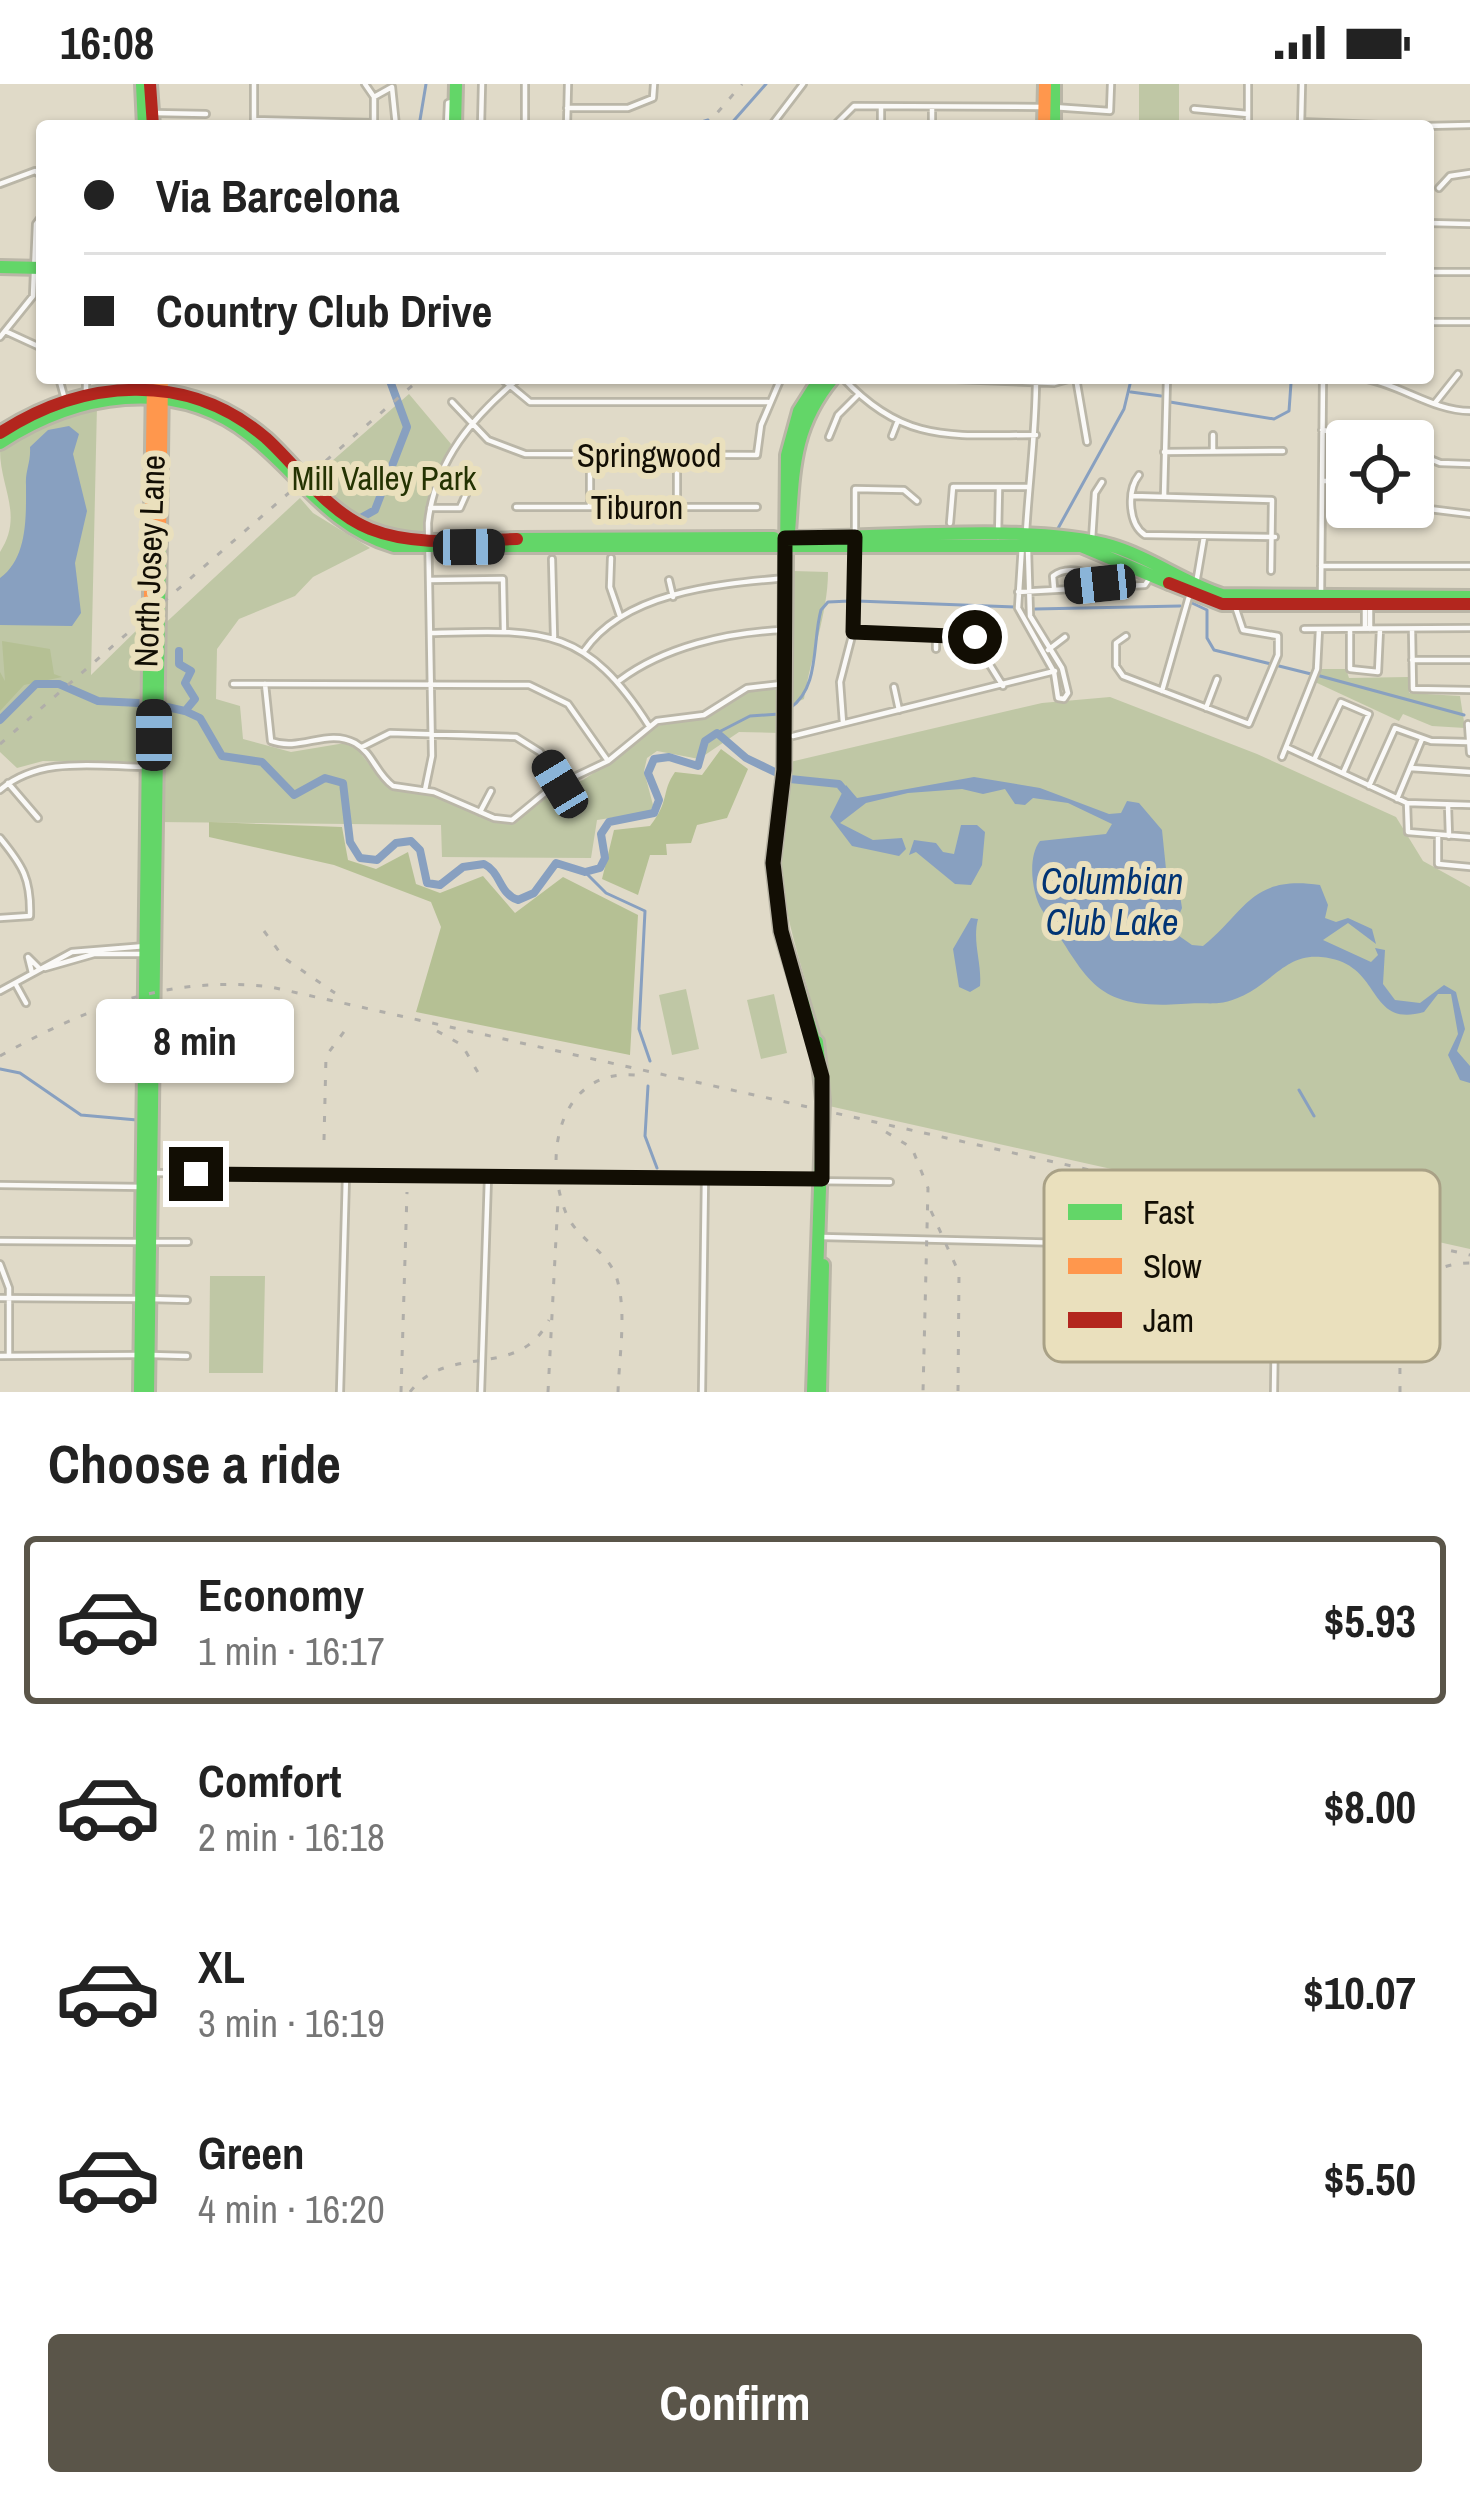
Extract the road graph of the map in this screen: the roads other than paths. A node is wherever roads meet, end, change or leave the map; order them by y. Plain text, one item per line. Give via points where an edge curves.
1 (146, 84) edge
2 (254, 84) edge
3 (365, 84) edge
4 (456, 84) edge
5 (482, 84) edge
6 (525, 84) edge
7 (568, 84) edge
8 (654, 84) edge
9 (803, 84) edge
10 (1050, 84) edge
11 (1111, 84) edge
12 (1249, 84) edge
13 (1302, 84) edge
14 (374, 97) junction
15 (881, 106) junction
16 (932, 107) junction
17 (1050, 107) junction
18 (567, 108) junction
19 (1194, 109) dead end
20 (206, 113) dead end
21 (1248, 114) junction
22 (148, 119) edge
23 (254, 120) edge
24 (374, 120) edge
25 (395, 120) edge
26 (452, 120) edge
27 (482, 120) edge
28 (525, 120) edge
29 (567, 120) edge
30 (776, 120) edge
31 (840, 120) edge
32 (880, 120) edge
33 (932, 120) edge
34 (1046, 120) edge
35 (1053, 120) edge
36 (1248, 120) edge
37 (1301, 120) edge
38 (1470, 125) edge
39 (1434, 126) edge
40 (1470, 172) edge
41 (36, 174) edge
42 (0, 184) edge
43 (1439, 188) dead end
44 (1434, 224) edge
45 (1470, 224) edge
46 (0, 268) edge
47 (36, 268) edge
48 (1434, 272) edge
49 (1470, 272) edge
50 (36, 282) edge
51 (1434, 322) edge
52 (1470, 322) edge
53 (2, 334) edge
54 (36, 347) edge
55 (1458, 374) dead end
56 (60, 384) edge
57 (86, 384) edge
58 (510, 384) edge
59 (778, 384) edge
60 (817, 384) edge
61 (829, 384) edge
62 (849, 384) edge
63 (1036, 384) edge
64 (1075, 384) edge
65 (1167, 384) edge
66 (1323, 384) edge
67 (1398, 384) edge
68 (508, 386) junction
69 (157, 389) edge
70 (858, 394) junction
71 (86, 397) junction
72 (64, 398) junction
73 (452, 402) dead end
74 (768, 402) junction
75 (1435, 403) junction
76 (1470, 411) edge
77 (470, 422) junction
78 (896, 423) junction
79 (1322, 430) junction
80 (1326, 430) edge
81 (0, 434) edge
82 (1036, 435) junction
83 (1213, 435) dead end
84 (892, 436) dead end
85 (829, 437) dead end
86 (1087, 442) dead end
87 (0, 443) edge
88 (1213, 451) junction
89 (1283, 451) dead end
90 (1164, 452) junction
91 (590, 454) junction
92 (677, 455) junction
93 (273, 460) junction
94 (1434, 461) edge
95 (1470, 464) edge
96 (292, 469) junction
97 (1139, 475) dead end
98 (790, 481) junction
99 (1322, 481) junction
100 (1326, 481) edge
101 (1102, 482) dead end
102 (999, 487) junction
103 (1027, 487) junction
104 (468, 490) dead end
105 (1133, 496) junction
106 (1164, 496) junction
107 (917, 501) dead end
108 (516, 507) dead end
109 (590, 507) junction
110 (677, 507) junction
111 (757, 507) dead end
112 (430, 508) junction
113 (1434, 510) edge
114 (1470, 514) edge
115 (950, 523) dead end
116 (376, 537) junction
117 (998, 537) junction
118 (1204, 537) junction
119 (1275, 537) junction
120 (788, 540) junction
121 (1092, 540) junction
122 (855, 541) junction
123 (939, 541) junction
124 (1025, 542) junction
125 (429, 544) junction
126 (150, 557) junction
127 (610, 558) dead end
128 (552, 559) dead end
129 (1322, 566) junction
130 (1470, 566) edge
131 (1271, 571) dead end
132 (1152, 575) junction
133 (787, 578) junction
134 (429, 580) junction
135 (668, 580) dead end
136 (1100, 584) junction
137 (157, 588) junction
138 (1054, 588) junction
139 (1192, 590) junction
140 (1018, 592) junction
141 (1027, 592) junction
142 (673, 597) junction
143 (1470, 600) edge
144 (1321, 601) junction
145 (1367, 601) junction
146 (1235, 606) junction
147 (620, 616) junction
148 (1380, 628) junction
149 (1470, 628) edge
150 (1304, 629) dead end
151 (1318, 629) junction
152 (1350, 629) junction
153 (1368, 629) junction
154 (1412, 629) junction
155 (786, 630) junction
156 (504, 631) junction
157 (853, 632) junction
158 (430, 633) junction
159 (936, 634) junction
160 (1126, 636) dead end
161 (1065, 637) dead end
162 (554, 638) junction
163 (936, 650) dead end
164 (584, 651) junction
165 (1047, 651) junction
166 (1412, 660) junction
167 (1470, 660) edge
168 (1062, 668) junction
169 (1054, 672) junction
170 (620, 680) junction
171 (1217, 680) dead end
172 (266, 684) junction
173 (785, 684) junction
174 (233, 685) dead end
175 (430, 685) junction
176 (1003, 686) junction
177 (895, 687) dead end
178 (1470, 689) edge
179 (1162, 691) junction
180 (1206, 708) junction
181 (899, 710) junction
182 (843, 723) junction
183 (1468, 724) edge
184 (650, 726) junction
185 (431, 736) junction
186 (793, 736) dead end
187 (1422, 739) junction
188 (1467, 742) junction
189 (362, 747) junction
190 (1286, 747) junction
191 (1470, 753) edge
192 (1282, 757) dead end
193 (1314, 760) junction
194 (608, 761) junction
195 (149, 767) junction
196 (1410, 769) junction
197 (1470, 772) edge
198 (1342, 773) junction
199 (8, 783) junction
200 (560, 784) junction
201 (1369, 785) junction
202 (0, 790) edge
203 (424, 790) junction
204 (491, 791) dead end
205 (1397, 799) junction
206 (1407, 803) junction
207 (1448, 805) junction
208 (1470, 805) edge
209 (480, 812) junction
210 (38, 818) dead end
211 (1438, 836) junction
212 (1448, 836) junction
213 (1470, 837) edge
214 (0, 838) edge
215 (1470, 867) edge
216 (0, 918) edge
217 (149, 950) junction
218 (15, 983) junction
219 (0, 991) edge
220 (26, 1003) dead end
221 (346, 1175) junction
222 (488, 1177) junction
223 (146, 1178) junction
224 (705, 1178) junction
225 (822, 1179) junction
226 (890, 1182) dead end
227 (0, 1185) edge
228 (820, 1237) junction
229 (0, 1241) edge
230 (147, 1242) junction
231 (188, 1242) dead end
232 (1044, 1243) edge
233 (0, 1264) edge
234 (0, 1298) edge
235 (9, 1298) junction
236 (146, 1299) junction
237 (187, 1300) dead end
238 (145, 1355) junction
239 (0, 1356) edge
240 (9, 1356) junction
241 (187, 1356) dead end
242 (1274, 1362) edge
243 (144, 1392) edge
244 (340, 1392) edge
245 (481, 1392) edge
246 (702, 1392) edge
247 (817, 1392) edge
248 (1274, 1392) edge

1 - 22 main road
2 - 23 street
3 - 14 street
4 - 26 main road
5 - 27 street
6 - 28 street
7 - 18 street
8 - 18 street via 652,98 634,106
9 - 30 street
10 - 17 main road
11 - 17 street via 1111,107 1103,112
12 - 21 street
13 - 37 street
14 - 24 street
14 - 25 street via 392,87
15 - 16 street
15 - 31 street via 854,106
15 - 32 street
16 - 17 street
16 - 33 street
17 - 34 main road
17 - 35 main road
18 - 29 street
19 - 21 street
20 - 22 street
21 - 36 street
38 - 39 street
40 - 43 street
41 - 42 street
44 - 45 street
46 - 47 main road
48 - 49 street
50 - 53 street
51 - 52 street
53 - 54 street
55 - 75 street
56 - 72 street
57 - 71 street
58 - 68 street
59 - 74 street, Springwood
60 - 98 main road via 792,428
61 - 98 main road via 801,424
62 - 70 street
63 - 82 street
64 - 86 street
65 - 90 street
66 - 79 street
67 - 75 street
68 - 74 street via 530,402
68 - 77 street
69 - 71 main road
69 - 93 main road via 223,417
69 - 96 main road via 236,416
69 - 126 main road, North Josey Lane
69 - 137 main road, North Josey Lane
70 - 78 street
70 - 85 street
71 - 72 main road
71 - 87 main road
72 - 81 main road
73 - 77 street, Springwood
74 - 92 street, Springwood via 757,455
75 - 76 street
77 - 91 street, Springwood via 515,452
77 - 112 street
78 - 82 street via 943,435
78 - 84 street
79 - 80 street
79 - 99 street
82 - 103 street
83 - 88 street
88 - 89 street
88 - 90 street
90 - 106 street
91 - 92 street, Springwood
91 - 109 street
92 - 110 street
93 - 96 main road
93 - 116 main road via 325,514
94 - 95 street
96 - 116 main road
97 - 105 street
98 - 120 main road
99 - 100 street
99 - 129 street
101 - 121 street
102 - 103 street
102 - 115 street via 952,487
102 - 117 street
103 - 124 street
104 - 112 street via 460,508
105 - 106 street
105 - 118 street via 1140,532
106 - 119 street via 1269,498
107 - 122 street via 904,490 855,489
108 - 109 street, Tiburon
109 - 110 street, Tiburon
110 - 111 street, Tiburon
112 - 125 street
113 - 114 street
116 - 125 main road
117 - 123 main road
117 - 124 main road
118 - 119 street
118 - 139 street
119 - 131 street
120 - 122 main road
120 - 125 main road
120 - 133 main road
121 - 124 main road
121 - 139 main road
122 - 123 main road
122 - 157 street
123 - 124 main road
124 - 132 main road via 1093,548
124 - 140 street
124 - 141 street
125 - 134 street
126 - 137 main road
126 - 195 main road, North Josey Lane
127 - 147 street
128 - 162 street
129 - 130 street
129 - 144 street
132 - 136 street via 1145,585
132 - 139 main road
133 - 142 street
133 - 155 main road
134 - 156 street via 503,579
134 - 158 street
135 - 142 street
136 - 138 street
136 - 138 street via 1090,574 1063,571
137 - 195 main road, North Josey Lane
138 - 141 street
139 - 144 main road
139 - 146 main road
139 - 179 street
140 - 141 street
140 - 165 street via 1020,617
141 - 165 street
142 - 147 street
143 - 145 main road
144 - 145 main road
144 - 146 main road
145 - 153 street
146 - 180 street via 1243,630 1277,636 1277,655 1253,719 1246,724
147 - 164 street
148 - 152 street via 1381,671 1350,669
148 - 153 street
148 - 154 street
149 - 154 street
150 - 151 street
151 - 152 street
151 - 190 street via 1317,669
152 - 153 street
154 - 166 street
155 - 170 street via 712,641 656,658
155 - 173 main road
156 - 158 street
156 - 162 street
157 - 159 street
157 - 182 street via 840,682
158 - 175 street
159 - 163 street
159 - 176 street via 975,637
160 - 179 street via 1116,643 1118,672
161 - 165 street
162 - 164 street
164 - 170 street
165 - 168 street
165 - 169 street
166 - 167 street
166 - 178 street via 1413,689
168 - 169 street
168 - 169 street via 1064,699
169 - 176 street
170 - 184 street
171 - 180 street
172 - 174 street
172 - 175 street
172 - 189 street via 271,741 291,748 334,737
173 - 184 street via 753,686 712,712
173 - 225 main road via 776,838 790,955 823,1088
175 - 185 street
175 - 194 street via 515,684 546,692 574,711
176 - 181 street
177 - 181 street
179 - 180 street
181 - 182 street
182 - 186 street
183 - 188 street
184 - 194 street
185 - 189 street via 390,733
185 - 200 street via 526,740
185 - 203 street
187 - 188 street
187 - 196 street
187 - 201 street via 1396,728
188 - 191 street
189 - 203 street via 387,782
190 - 192 street
190 - 193 street
193 - 198 street
193 - 198 street via 1341,702 1369,715
194 - 200 street
195 - 199 street via 44,767
195 - 217 main road, North Josey Lane
196 - 197 street
196 - 205 street
198 - 201 street
199 - 202 street
199 - 210 street
200 - 209 street via 512,820
201 - 205 street
203 - 209 street
204 - 209 street
205 - 206 street
206 - 207 street
206 - 211 street via 1408,832
207 - 208 street
207 - 212 street
211 - 212 street
211 - 215 street via 1438,864
212 - 213 street
214 - 216 street via 29,874 31,891 30,916
217 - 218 street via 83,949
217 - 223 main road, North Josey Lane
218 - 219 street
218 - 220 street
221 - 222 street
221 - 223 street
221 - 244 street
222 - 224 street
222 - 245 street
223 - 227 street
223 - 230 main road, North Josey Lane
224 - 225 street
224 - 246 street
225 - 226 street
225 - 228 main road
228 - 232 street
228 - 247 main road
229 - 230 street
230 - 231 street
230 - 236 main road, North Josey Lane
233 - 235 street
234 - 235 street
235 - 236 street
235 - 240 street
236 - 237 street
236 - 238 main road, North Josey Lane
238 - 240 street
238 - 241 street
238 - 243 main road, North Josey Lane
239 - 240 street
242 - 248 street

